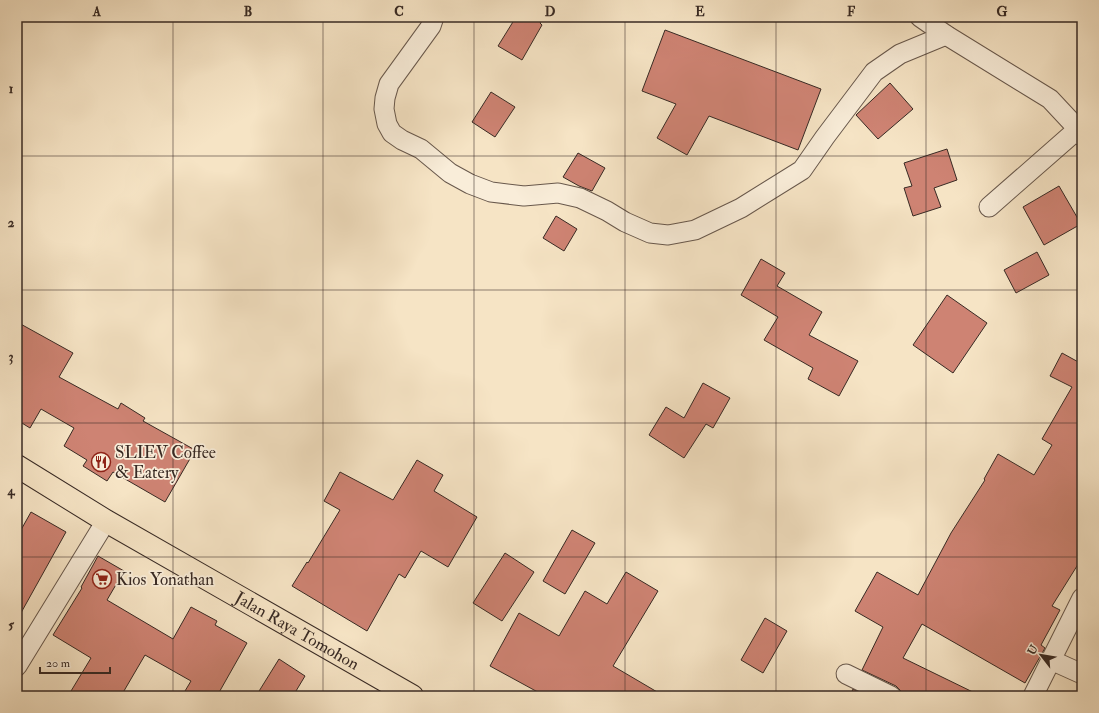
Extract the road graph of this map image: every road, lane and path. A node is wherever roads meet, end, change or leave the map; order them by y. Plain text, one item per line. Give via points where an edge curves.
1 (434, 17) edge
2 (920, 17) edge
3 (946, 35) junction
4 (1080, 132) edge
5 (989, 208) dead end
6 (17, 466) edge
7 (106, 521) junction
8 (1082, 598) edge
9 (1052, 660) junction
10 (17, 666) edge
11 (846, 674) dead end
12 (1082, 674) edge
13 (412, 696) edge
14 (891, 696) edge
15 (1033, 696) edge

1 - 3 street via 431,26 389,84 384,109 392,133 421,149 450,173 491,192 524,196 558,193 580,198 650,233 668,235 695,230 741,208 802,170 874,72 900,54
2 - 3 street
3 - 4 street via 1050,99
4 - 5 street
6 - 7 highway, Jalan Raya Tomohon
7 - 10 street
7 - 13 highway, Jalan Raya Tomohon
8 - 9 street
9 - 12 street
9 - 15 street
11 - 14 street

